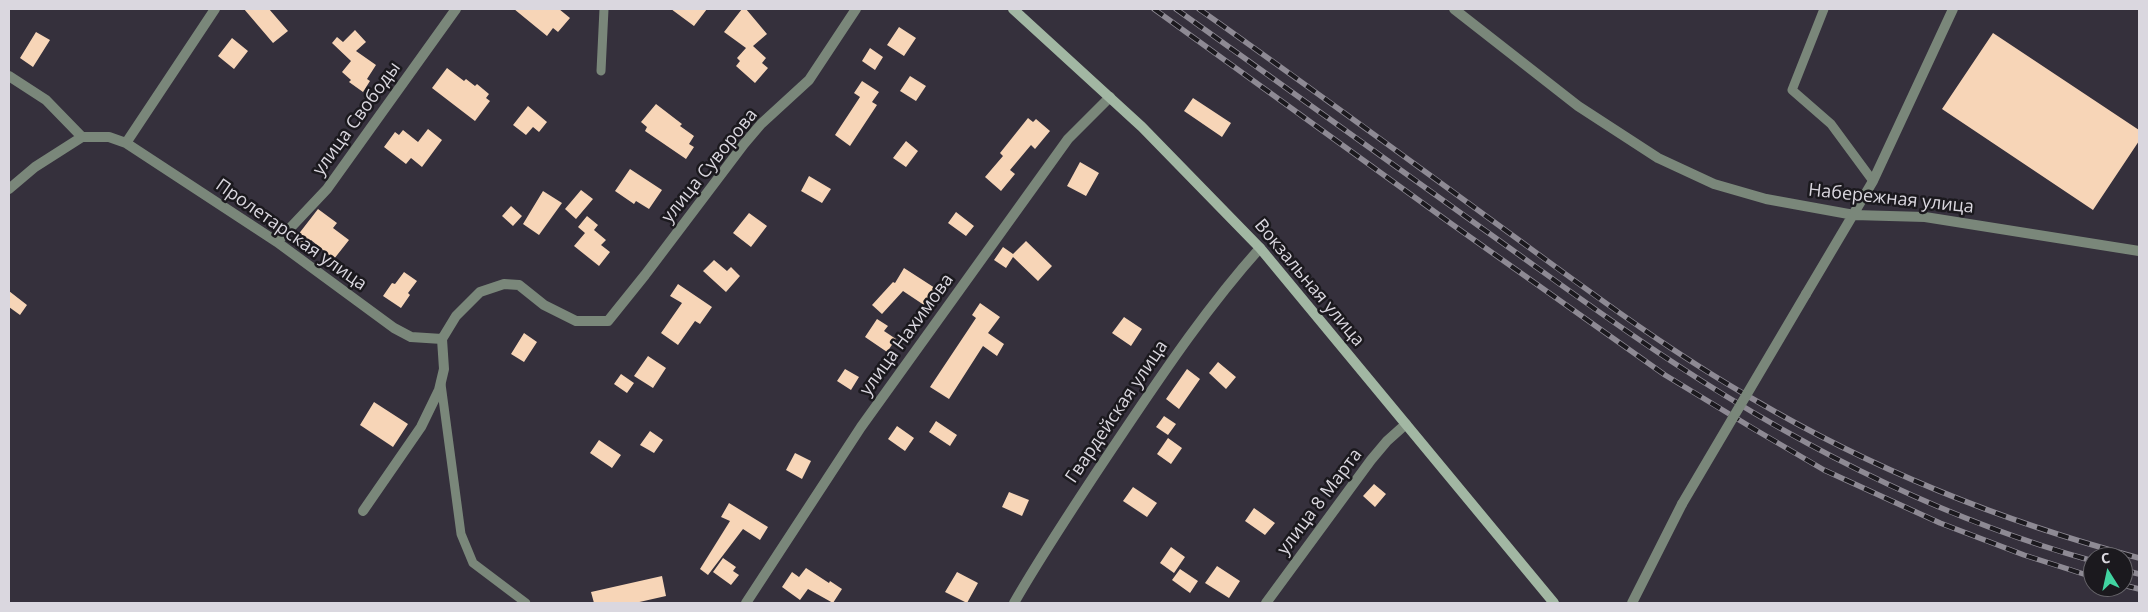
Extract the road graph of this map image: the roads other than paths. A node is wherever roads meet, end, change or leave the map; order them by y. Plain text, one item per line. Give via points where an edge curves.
1 (215, 9) edge
2 (456, 9) edge
3 (604, 9) edge
4 (856, 9) edge
5 (1012, 9) edge
6 (1454, 9) edge
7 (1824, 9) edge
8 (1952, 9) edge
9 (600, 71) dead end
10 (9, 76) edge
11 (1110, 97) junction
12 (82, 137) junction
13 (126, 143) junction
14 (1873, 181) junction
15 (9, 189) edge
16 (1854, 215) junction
17 (277, 242) junction
18 (1260, 248) junction
19 (2139, 251) edge
20 (442, 339) junction
21 (441, 382) junction
22 (1406, 424) junction
23 (363, 511) dead end
24 (526, 603) edge
25 (746, 603) edge
26 (1014, 603) edge
27 (1266, 603) edge
28 (1554, 603) edge
29 (1632, 603) edge

1 - 13 street
2 - 17 street, улица Свободы via 327,189
3 - 9 lane
4 - 20 street, улица Суворова via 809,80 744,144 608,321 576,321 544,305 519,285 504,284 480,292 456,316
5 - 11 main road, Вокзальная улица
6 - 16 street, Набережная улица via 1578,106 1658,158 1714,184 1766,199
7 - 14 lane via 1792,90 1830,124
8 - 14 street
10 - 12 street via 46,100
11 - 18 main road, Вокзальная улица
11 - 25 street, улица Нахимова via 1068,139 861,427
12 - 13 street, Пролетарская улица via 109,137
12 - 15 street via 34,167
13 - 17 street, Пролетарская улица
14 - 16 street
16 - 19 street, Набережная улица via 1925,217
16 - 29 street, bridge via 1682,504
17 - 20 street, Пролетарская улица via 394,328 411,337
18 - 22 main road, Вокзальная улица
18 - 26 street, Гвардейская улица via 1173,358 1046,546
20 - 21 street via 444,369
21 - 23 street via 421,428
21 - 24 lane via 461,534 473,563
22 - 27 street, улица 8 Марта via 1371,460
22 - 28 main road, Вокзальная улица

